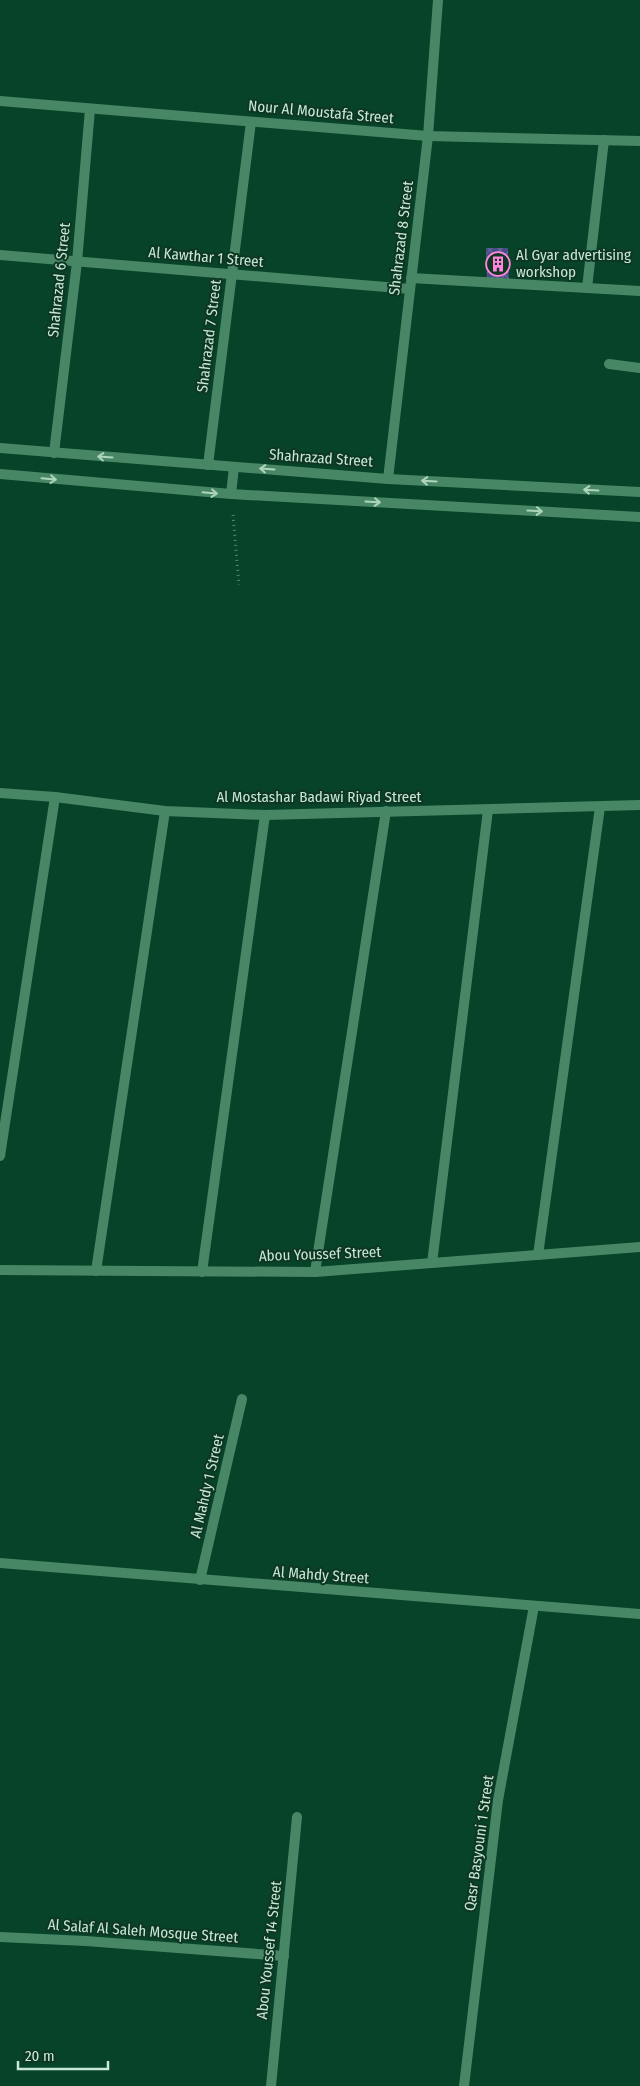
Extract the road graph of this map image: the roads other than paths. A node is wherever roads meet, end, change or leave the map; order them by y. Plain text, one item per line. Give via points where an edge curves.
1 (438, 0) edge
2 (0, 101) edge
3 (90, 109) junction
4 (251, 122) junction
5 (428, 136) junction
6 (604, 140) junction
7 (640, 141) edge
8 (0, 255) edge
9 (77, 262) junction
10 (232, 274) junction
11 (410, 283) junction
12 (587, 288) junction
13 (640, 291) edge
14 (609, 364) dead end
15 (640, 368) edge
16 (0, 448) edge
17 (54, 453) junction
18 (208, 465) junction
19 (234, 467) junction
20 (0, 474) edge
21 (388, 479) junction
22 (640, 492) edge
23 (231, 494) junction
24 (640, 518) edge
25 (0, 794) edge
26 (55, 797) junction
27 (640, 806) edge
28 (600, 807) junction
29 (488, 810) junction
30 (166, 811) junction
31 (386, 811) junction
32 (265, 815) junction
33 (0, 1156) edge
34 (640, 1247) edge
35 (538, 1255) junction
36 (432, 1263) junction
37 (0, 1270) edge
38 (96, 1270) junction
39 (202, 1272) junction
40 (314, 1272) junction
41 (242, 1399) dead end
42 (0, 1563) edge
43 (200, 1580) junction
44 (534, 1606) junction
45 (640, 1614) edge
46 (297, 1818) dead end
47 (0, 1937) edge
48 (284, 1956) junction
49 (271, 2086) edge
50 (464, 2086) edge

1 - 5 street, Shahrazad 8 Street
2 - 3 street, Nour Al Moustafa Street
3 - 4 street, Nour Al Moustafa Street
3 - 9 street, Shahrazad 6 Street
4 - 5 street, Nour Al Moustafa Street
4 - 10 street, Shahrazad 7 Street
5 - 6 street, Nour Al Moustafa Street
5 - 11 street, Shahrazad 8 Street
6 - 7 street, Nour Al Moustafa Street
6 - 12 street
8 - 9 street, Al Kawthar 1 Street
9 - 10 street, Al Kawthar 1 Street
9 - 17 street, Shahrazad 6 Street
10 - 11 street, Al Kawthar 1 Street
10 - 18 street, Shahrazad 7 Street
11 - 12 street, Al Kawthar 1 Street
11 - 21 street, Shahrazad 8 Street
12 - 13 street, Al Kawthar 1 Street
14 - 15 street
16 - 17 street, Shahrazad Street
18 -> 17 street, Shahrazad Street
18 - 19 street, Shahrazad Street
21 -> 19 street, Shahrazad Street
19 - 23 street
20 -> 23 street
22 -> 21 street, Shahrazad Street
23 -> 24 street
25 - 26 street, Al Mostashar Badawi Riyad Street
26 - 30 street, Al Mostashar Badawi Riyad Street
26 - 33 street
27 - 28 street, Al Mostashar Badawi Riyad Street
28 - 29 street, Al Mostashar Badawi Riyad Street
28 - 35 street
29 - 31 street, Al Mostashar Badawi Riyad Street
29 - 36 street
30 - 32 street, Al Mostashar Badawi Riyad Street
30 - 38 street
31 - 32 street, Al Mostashar Badawi Riyad Street
31 - 40 street
32 - 39 street
34 - 35 street, Abou Youssef Street
35 - 36 street, Abou Youssef Street
36 - 40 street, Abou Youssef Street
37 - 38 street, Abou Youssef Street
38 - 39 street, Abou Youssef Street
39 - 40 street, Abou Youssef Street
41 - 43 street, Al Mahdy 1 Street
42 - 43 street, Al Mahdy Street
43 - 44 street, Al Mahdy Street
44 - 45 street, Al Mahdy Street
44 - 50 street, Qasr Basyouni 1 Street via 498,1800
46 - 48 street, Abou Youssef 14 Street
47 - 48 street, Al Salaf Al Saleh Mosque Street
48 - 49 street, Abou Youssef 14 Street

